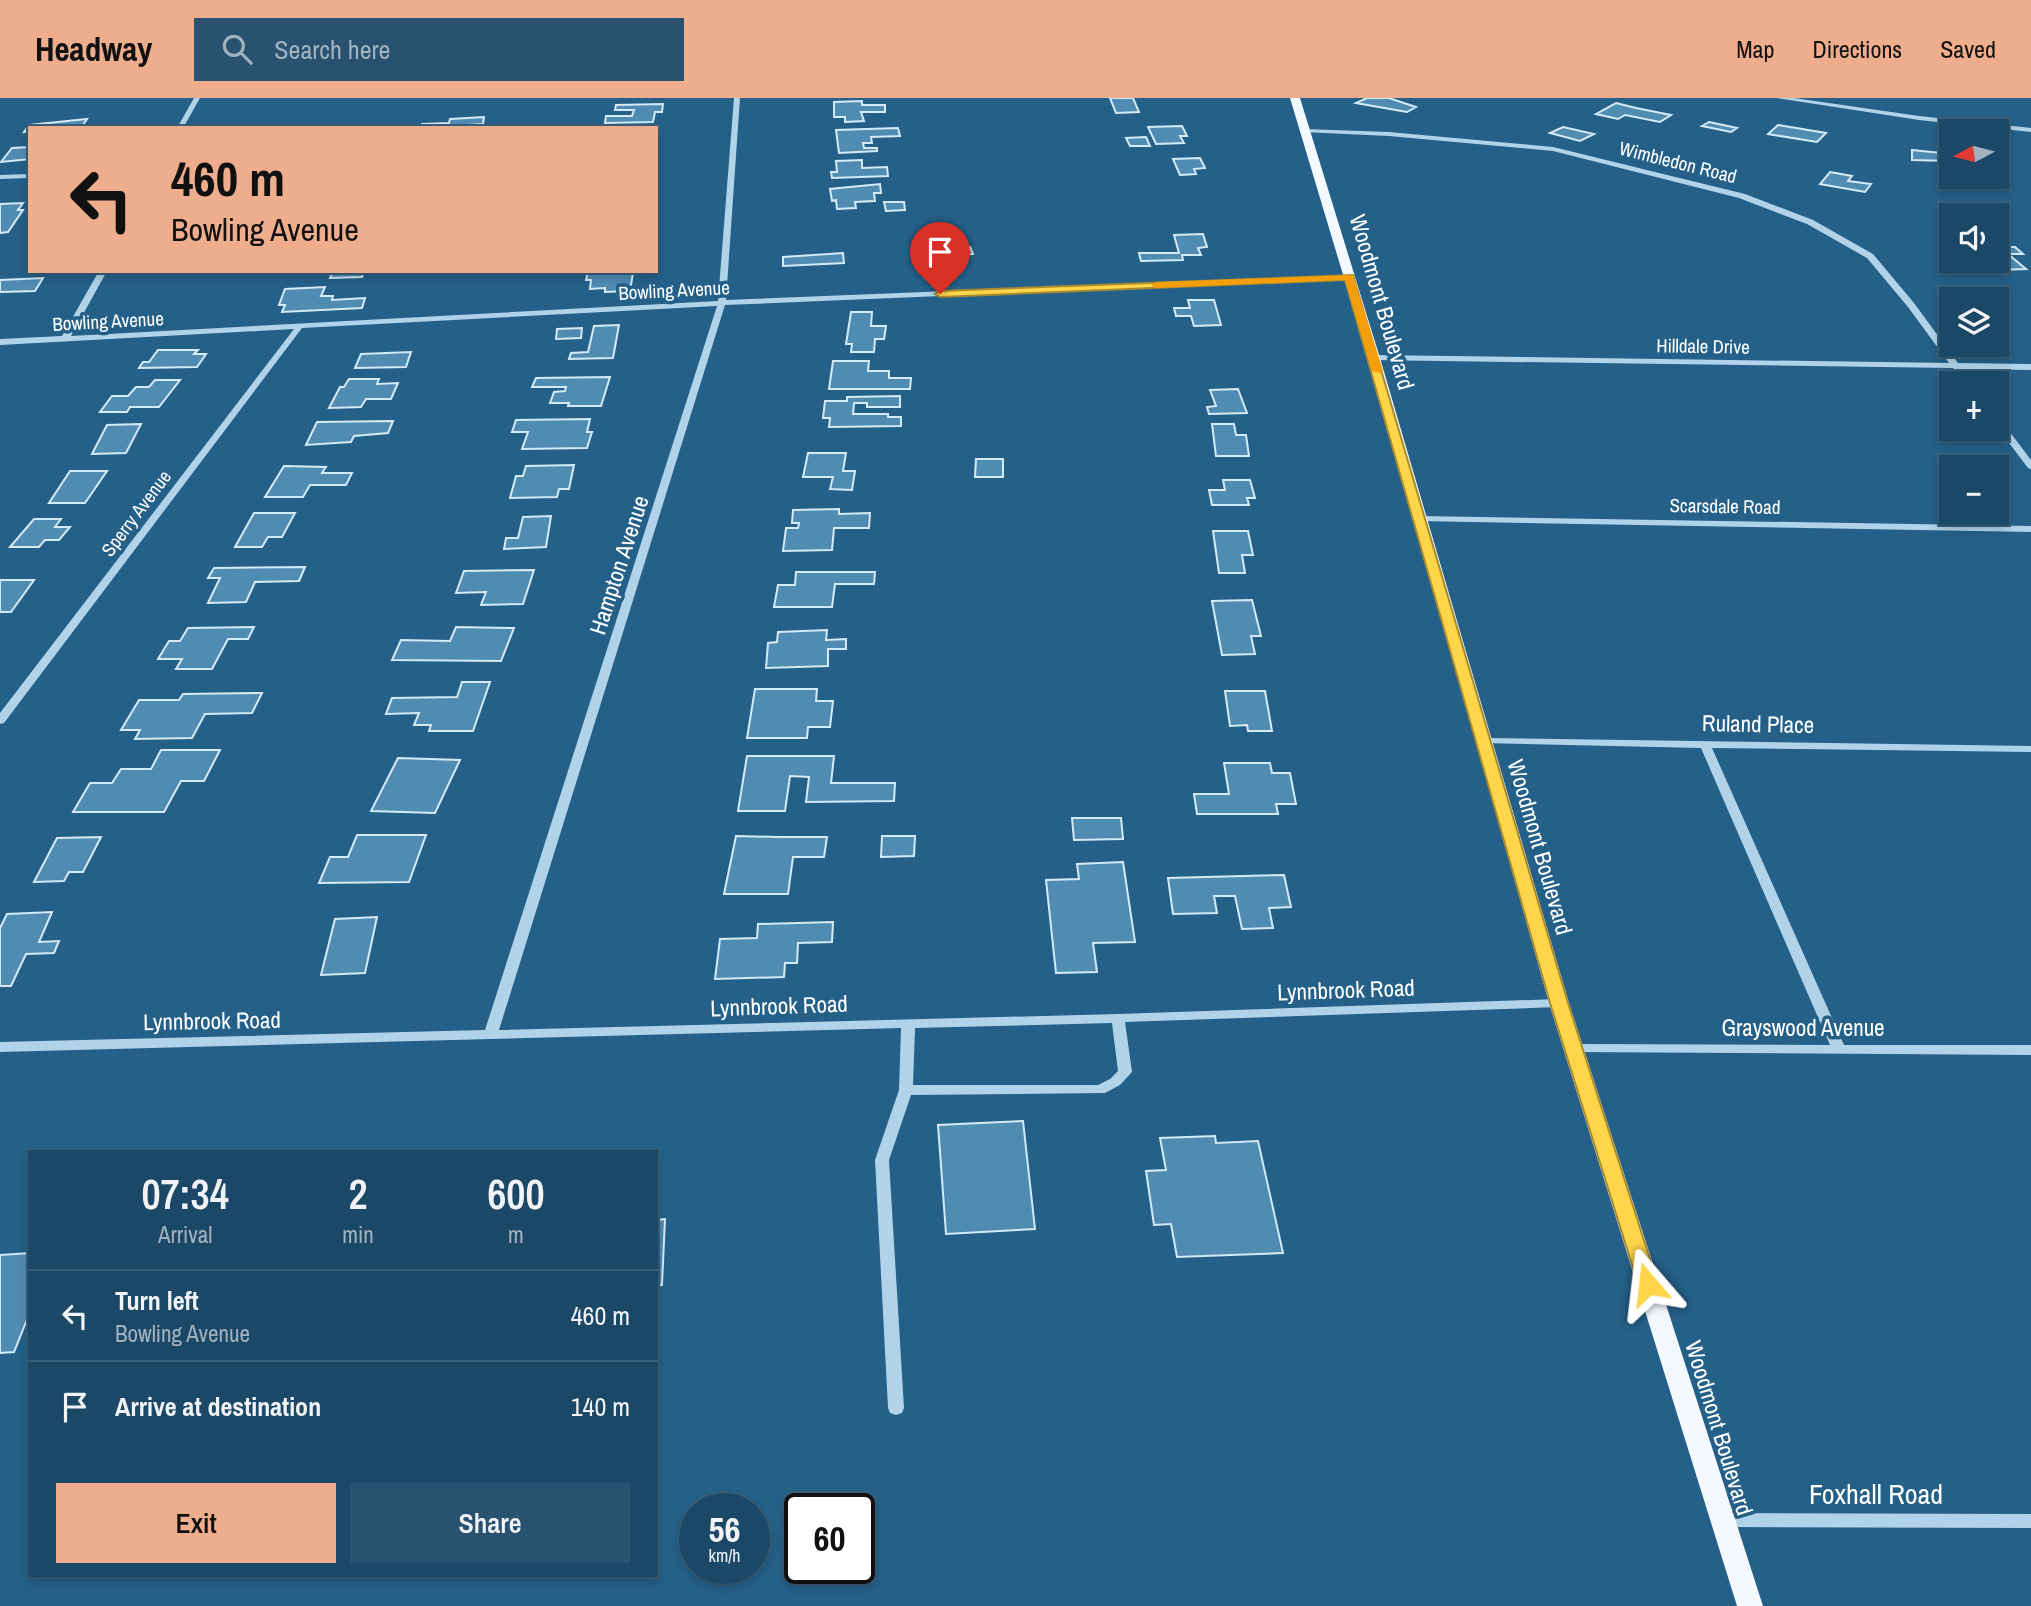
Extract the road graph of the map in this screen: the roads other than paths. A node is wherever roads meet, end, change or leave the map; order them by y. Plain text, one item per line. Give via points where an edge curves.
1 (197, 98) edge
2 (737, 98) edge
3 (1295, 98) edge
4 (1780, 98) edge
5 (181, 126) edge
6 (2031, 130) edge
7 (1305, 131) junction
8 (28, 176) edge
9 (0, 177) edge
10 (102, 273) edge
11 (1349, 277) junction
12 (722, 303) junction
13 (299, 327) junction
14 (65, 339) junction
15 (0, 342) edge
16 (1374, 358) junction
17 (1954, 365) junction
18 (2031, 366) edge
19 (1959, 371) edge
20 (2009, 437) edge
21 (2031, 466) edge
22 (1419, 519) junction
23 (2031, 529) edge
24 (0, 721) edge
25 (1485, 741) junction
26 (1705, 744) junction
27 (2031, 749) edge
28 (1559, 1003) junction
29 (1118, 1018) junction
30 (908, 1024) junction
31 (490, 1035) junction
32 (0, 1047) edge
33 (1574, 1049) junction
34 (1839, 1049) junction
35 (2031, 1050) edge
36 (906, 1090) junction
37 (896, 1408) dead end
38 (1722, 1520) junction
39 (2031, 1521) edge
40 (1751, 1606) edge

1 - 5 street
2 - 12 street, Hampton Avenue
3 - 7 main road, Woodmont Boulevard
4 - 6 street
7 - 11 main road, Woodmont Boulevard
7 - 17 street, Wimbledon Road via 1553,149 1742,196 1810,222 1870,256
8 - 9 street
10 - 14 street
11 - 12 street, Bowling Avenue
11 - 16 main road, Woodmont Boulevard
12 - 13 street, Bowling Avenue
12 - 31 street, Hampton Avenue
13 - 14 street, Bowling Avenue
13 - 24 street, Sperry Avenue
14 - 15 street, Bowling Avenue
16 - 17 street, Hilldale Drive
16 - 22 main road, Woodmont Boulevard
17 - 18 street, Hilldale Drive
17 - 19 street, Wimbledon Road
20 - 21 street
22 - 23 street, Scarsdale Road
22 - 25 main road, Woodmont Boulevard
25 - 26 street, Ruland Place
25 - 28 main road, Woodmont Boulevard
26 - 27 street, Ruland Place
26 - 34 street
28 - 29 street, Lynnbrook Road
28 - 33 main road, Woodmont Boulevard
29 - 30 street, Lynnbrook Road
29 - 36 street via 1125,1072 1100,1090
30 - 31 street, Lynnbrook Road
30 - 36 street
31 - 32 street, Lynnbrook Road
33 - 34 street, Grayswood Avenue
33 - 38 main road, Woodmont Boulevard
34 - 35 street, Grayswood Avenue
36 - 37 street via 883,1160
38 - 39 street, Foxhall Road
38 - 40 main road, Woodmont Boulevard

